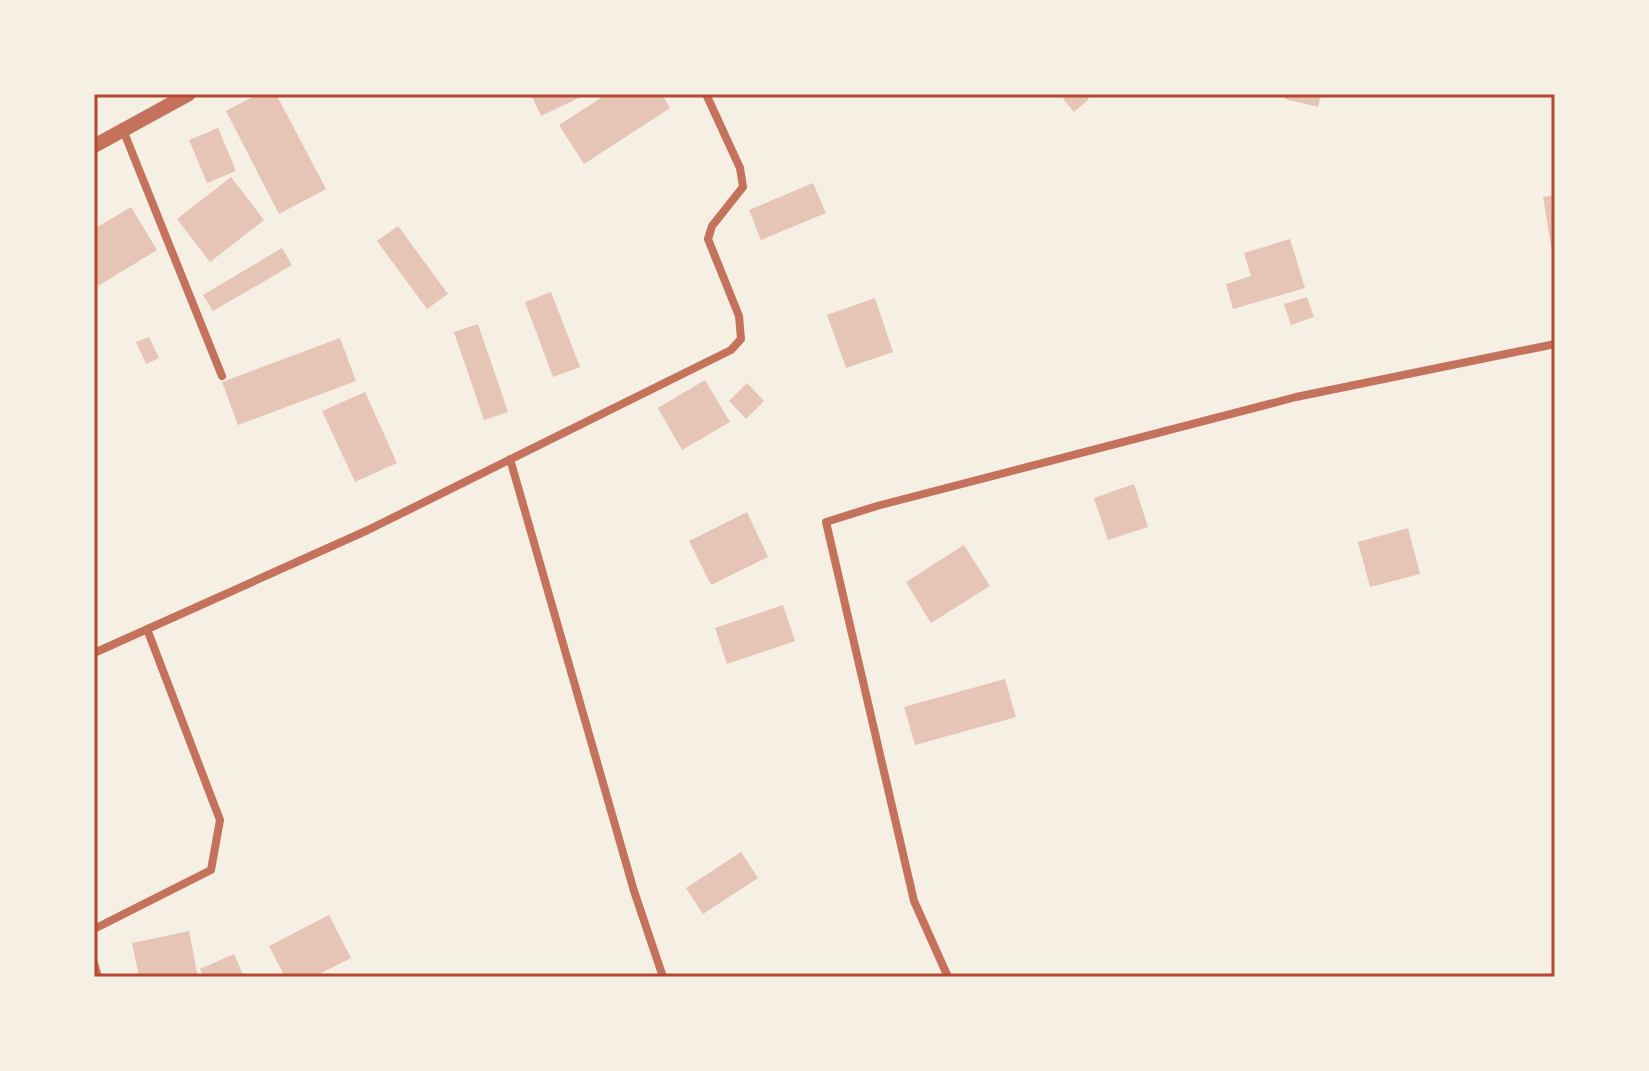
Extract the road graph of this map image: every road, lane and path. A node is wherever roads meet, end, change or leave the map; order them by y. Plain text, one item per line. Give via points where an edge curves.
1 (189, 94) edge
2 (706, 94) edge
3 (123, 130) junction
4 (94, 146) edge
5 (1555, 344) edge
6 (222, 376) dead end
7 (510, 459) junction
8 (147, 629) junction
9 (94, 653) edge
10 (94, 929) edge
11 (94, 963) edge
12 (98, 977) edge
13 (663, 977) edge
14 (948, 977) edge

1 - 3 street
2 - 7 street via 740,168 743,187 708,239 739,316 741,339 731,350
3 - 4 street
3 - 6 street
5 - 14 street via 1296,397 826,522 914,901
7 - 8 street via 368,530
7 - 13 street
8 - 9 street
8 - 10 street via 220,820 211,870
11 - 12 street

